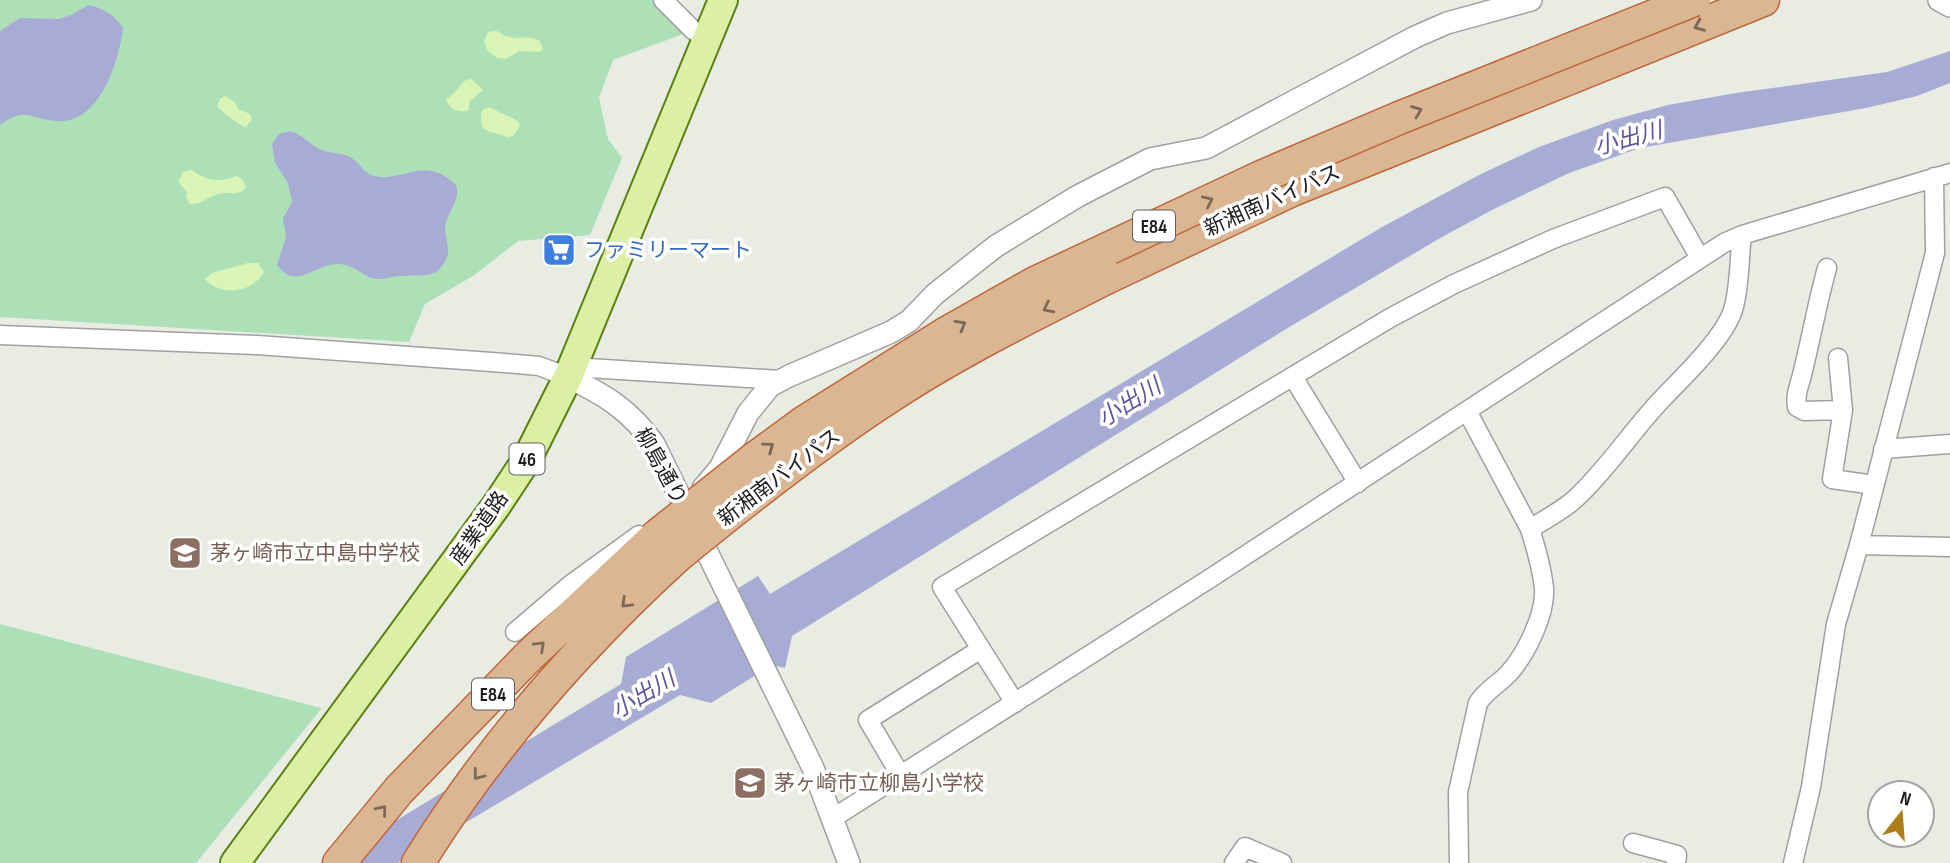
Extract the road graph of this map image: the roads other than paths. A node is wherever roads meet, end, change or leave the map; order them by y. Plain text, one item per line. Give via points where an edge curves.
1 (663, 0) edge
2 (723, 0) edge
3 (1531, 0) edge
4 (1694, 0) edge
5 (1763, 0) edge
6 (1940, 0) edge
7 (1950, 6) edge
8 (707, 39) junction
9 (1942, 175) edge
10 (1742, 235) junction
11 (1942, 253) edge
12 (1700, 258) junction
13 (1827, 268) dead end
14 (0, 335) edge
15 (1838, 358) dead end
16 (570, 372) junction
17 (1293, 377) junction
18 (780, 380) junction
19 (1467, 411) junction
20 (1843, 411) junction
21 (1950, 444) edge
22 (1883, 449) junction
23 (1357, 483) junction
24 (1874, 485) junction
25 (683, 504) junction
26 (1530, 529) junction
27 (1859, 544) junction
28 (667, 546) junction
29 (1950, 547) edge
30 (515, 632) dead end
31 (981, 649) junction
32 (1015, 703) junction
33 (901, 776) junction
34 (833, 818) junction
35 (1633, 843) dead end
36 (235, 863) edge
37 (339, 863) edge
38 (418, 863) edge
39 (849, 863) edge
40 (1234, 863) edge
41 (1282, 863) edge
42 (1460, 863) edge
43 (1676, 863) edge
44 (1793, 863) edge

1 - 8 street
2 - 8 main road, 産業道路 / 46
3 - 18 street via 1458,19 1415,37 1206,148 1150,159 1078,195 996,246 909,321
28 -> 4 highway, 新湘南バイパス / E84, bridge via 754,459 806,421 1035,283 1286,166
5 -> 28 highway, 新湘南バイパス / E84, bridge via 1292,190 1108,277 979,344 881,402 737,507
6 - 7 street
8 - 16 main road, 産業道路 / 46
9 - 10 street
9 - 11 street
10 - 12 street
10 - 26 street via 1733,310 1726,324 1597,476 1573,500
11 - 22 street
12 - 17 street via 1665,197 1553,239 1454,284
12 - 19 street
13 - 20 street via 1795,397 1797,407 1804,411
14 - 16 street via 257,345
15 - 20 street
16 - 18 street
16 - 25 street, 柳島通り via 641,426
16 - 36 main road, 産業道路 / 46 via 527,459 496,506
17 - 23 street
17 - 31 street via 942,587
18 - 25 street via 753,405 710,481
19 - 23 street
19 - 26 street
20 - 24 street via 1832,479
21 - 22 street
22 - 24 street
23 - 32 street
24 - 27 street
25 - 30 street via 570,585
25 - 34 street, 柳島通り via 813,768
26 - 42 street via 1544,590 1539,615 1523,656 1478,703 1458,792
27 - 29 street
27 - 44 street via 1836,624 1811,787
37 -> 28 highway, E84 via 399,790 555,631
28 -> 38 highway, E84 via 625,603 559,672 463,794
31 - 32 street
31 - 33 street via 868,720
32 - 33 street
33 - 34 street
34 - 39 street
35 - 43 street via 1677,855
40 - 41 street via 1245,847

